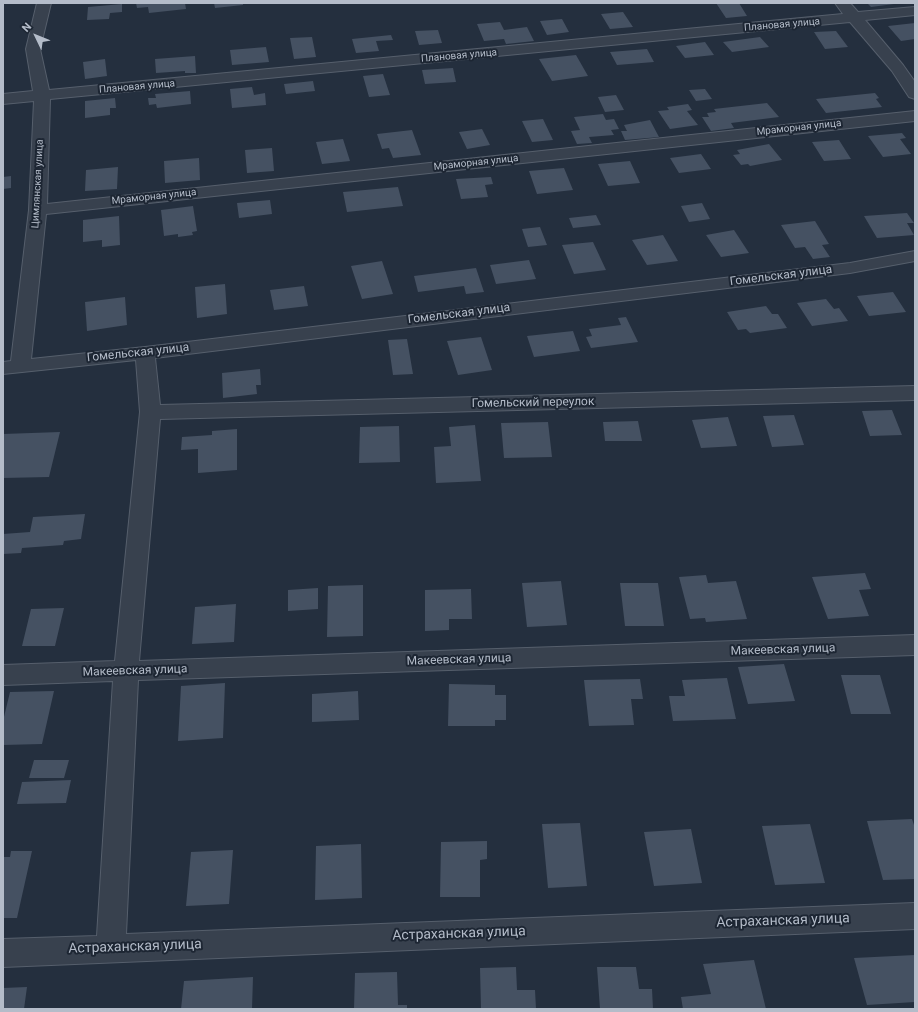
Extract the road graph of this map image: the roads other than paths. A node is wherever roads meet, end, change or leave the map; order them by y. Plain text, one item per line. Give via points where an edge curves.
1 (44, 3) edge
2 (842, 3) edge
3 (915, 12) edge
4 (854, 18) junction
5 (915, 67) edge
6 (898, 68) junction
7 (915, 94) edge
8 (42, 96) junction
9 (3, 99) edge
10 (915, 116) edge
11 (38, 210) junction
12 (915, 256) edge
13 (145, 353) junction
14 (11, 367) edge
15 (915, 393) edge
16 (150, 412) junction
17 (915, 645) edge
18 (126, 671) junction
19 (3, 675) edge
20 (915, 916) edge
21 (111, 948) junction
22 (3, 953) edge

1 - 8 street, Цимлянская улица via 33,49
2 - 4 street
3 - 4 street, Плановая улица
4 - 6 street
4 - 8 street, Плановая улица
5 - 6 street
6 - 7 street
8 - 9 street, Плановая улица
8 - 11 street, Цимлянская улица
10 - 11 street, Мраморная улица
11 - 14 street, Цимлянская улица
12 - 13 street, Гомельская улица via 842,268
13 - 14 street, Гомельская улица
13 - 16 street
15 - 16 street, Гомельский переулок
16 - 18 street
17 - 18 street, Макеевская улица
18 - 19 street, Макеевская улица
18 - 21 street
20 - 21 street, Астраханская улица
21 - 22 street, Астраханская улица

